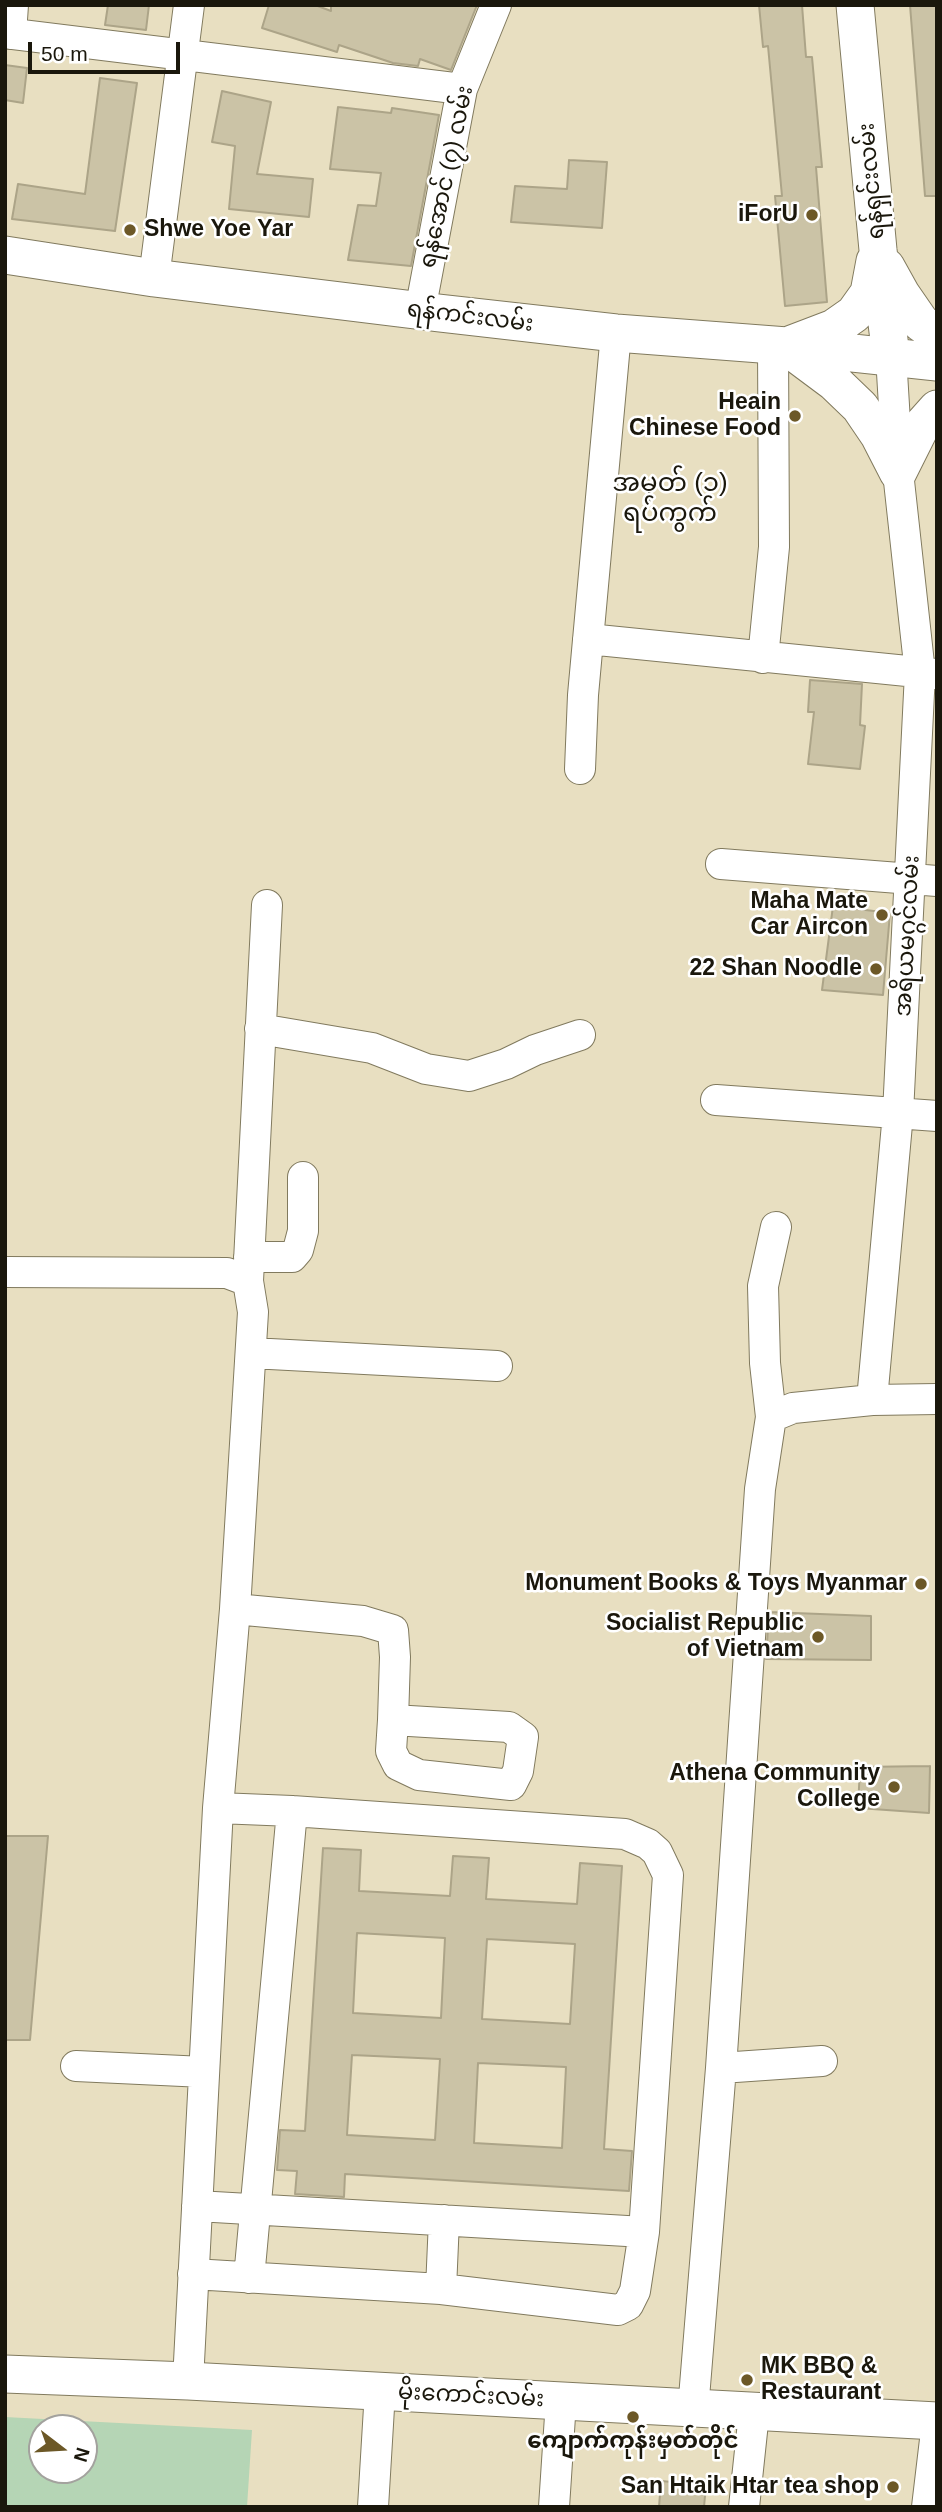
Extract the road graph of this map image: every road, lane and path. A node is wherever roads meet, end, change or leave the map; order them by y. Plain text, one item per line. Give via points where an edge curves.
1 (189, 5) edge
2 (496, 5) edge
3 (855, 5) edge
4 (10, 24) edge
5 (183, 55) junction
6 (462, 89) junction
7 (878, 250) junction
8 (5, 255) edge
9 (154, 278) junction
10 (420, 311) junction
11 (616, 333) junction
12 (937, 334) edge
13 (780, 346) junction
14 (891, 356) junction
15 (937, 362) edge
16 (937, 409) edge
17 (898, 472) junction
18 (588, 639) junction
19 (763, 658) junction
20 (928, 673) edge
21 (580, 769) dead end
22 (720, 864) dead end
23 (924, 881) edge
24 (267, 905) dead end
25 (260, 1029) junction
26 (580, 1035) dead end
27 (716, 1100) dead end
28 (898, 1114) junction
29 (937, 1116) edge
30 (303, 1177) dead end
31 (776, 1227) dead end
32 (248, 1269) junction
33 (5, 1272) edge
34 (251, 1353) junction
35 (497, 1366) dead end
36 (937, 1399) edge
37 (872, 1400) junction
38 (771, 1417) junction
39 (235, 1608) junction
40 (393, 1720) dead end
41 (218, 1808) junction
42 (292, 1811) junction
43 (822, 2061) dead end
44 (76, 2066) dead end
45 (721, 2068) junction
46 (204, 2072) junction
47 (197, 2206) junction
48 (255, 2209) junction
49 (444, 2220) junction
50 (644, 2232) junction
51 (193, 2274) junction
52 (249, 2278) junction
53 (441, 2289) junction
54 (5, 2374) edge
55 (187, 2381) junction
56 (380, 2391) junction
57 (561, 2402) junction
58 (693, 2410) junction
59 (754, 2413) junction
60 (937, 2422) edge
61 (373, 2507) edge
62 (554, 2507) edge
63 (744, 2507) edge
64 (927, 2507) edge

1 - 5 street
2 - 6 street, ရန်အောင် (၇) လမ်း
3 - 7 main road, ရန်ရှင်းလမ်း
4 - 5 street
5 - 6 street
5 - 9 street
6 - 10 street, ရန်အောင် (၇) လမ်း
7 - 12 main road via 921,323
7 - 13 main road via 869,293 854,314 834,328
7 - 14 main road, ရန်ရှင်းလမ်း
8 - 9 main road, ရန်ကင်းလမ်း
9 - 10 main road, ရန်ကင်းလမ်း
10 - 11 main road, ရန်ကင်းလမ်း
11 - 13 main road, ရန်ကင်းလမ်း
11 - 18 street
13 - 14 main road, ရန်ကင်းလမ်း
13 - 17 main road via 834,382 860,407
13 - 19 street via 774,547
14 - 15 main road, ရန်ကင်းလမ်း
14 - 17 street, အရိယမဂ္ဂင်လမ်း
16 - 17 main road via 920,428
17 - 20 street, အရိယမဂ္ဂင်လမ်း
18 - 19 street
18 - 21 street
19 - 20 street
20 - 23 street, အရိယမဂ္ဂင်လမ်း
22 - 23 street
23 - 28 street, အရိယမဂ္ဂင်လမ်း
24 - 25 street
25 - 26 street via 372,1048 426,1069 469,1076
25 - 32 street
27 - 28 street
28 - 29 street
28 - 37 street, အရိယမဂ္ဂင်လမ်း
30 - 32 street via 303,1231 298,1250 292,1257
31 - 38 street via 764,1286
32 - 33 street via 227,1273
32 - 34 street
34 - 35 street
34 - 39 street
36 - 37 street
37 - 38 street via 793,1408
38 - 45 street via 760,1489
39 - 40 street via 363,1621 393,1630
39 - 41 street
41 - 42 street
41 - 46 street
42 - 48 street
42 - 50 street via 625,1834 657,1852 668,1875
43 - 45 street
44 - 46 street
45 - 58 street
46 - 47 street
47 - 48 street
47 - 51 street
48 - 49 street
48 - 52 street
49 - 50 street
49 - 53 street
50 - 53 street via 635,2291 628,2305 618,2310
51 - 52 street
51 - 55 street
52 - 53 street
54 - 55 main road, မိုးကောင်းလမ်း
55 - 56 main road, မိုးကောင်းလမ်း
56 - 57 main road, မိုးကောင်းလမ်း
56 - 61 street
57 - 58 main road, မိုးကောင်းလမ်း
57 - 62 street
58 - 59 main road, မိုးကောင်းလမ်း
59 - 60 main road, မိုးကောင်းလမ်း
59 - 63 street
60 - 64 street

